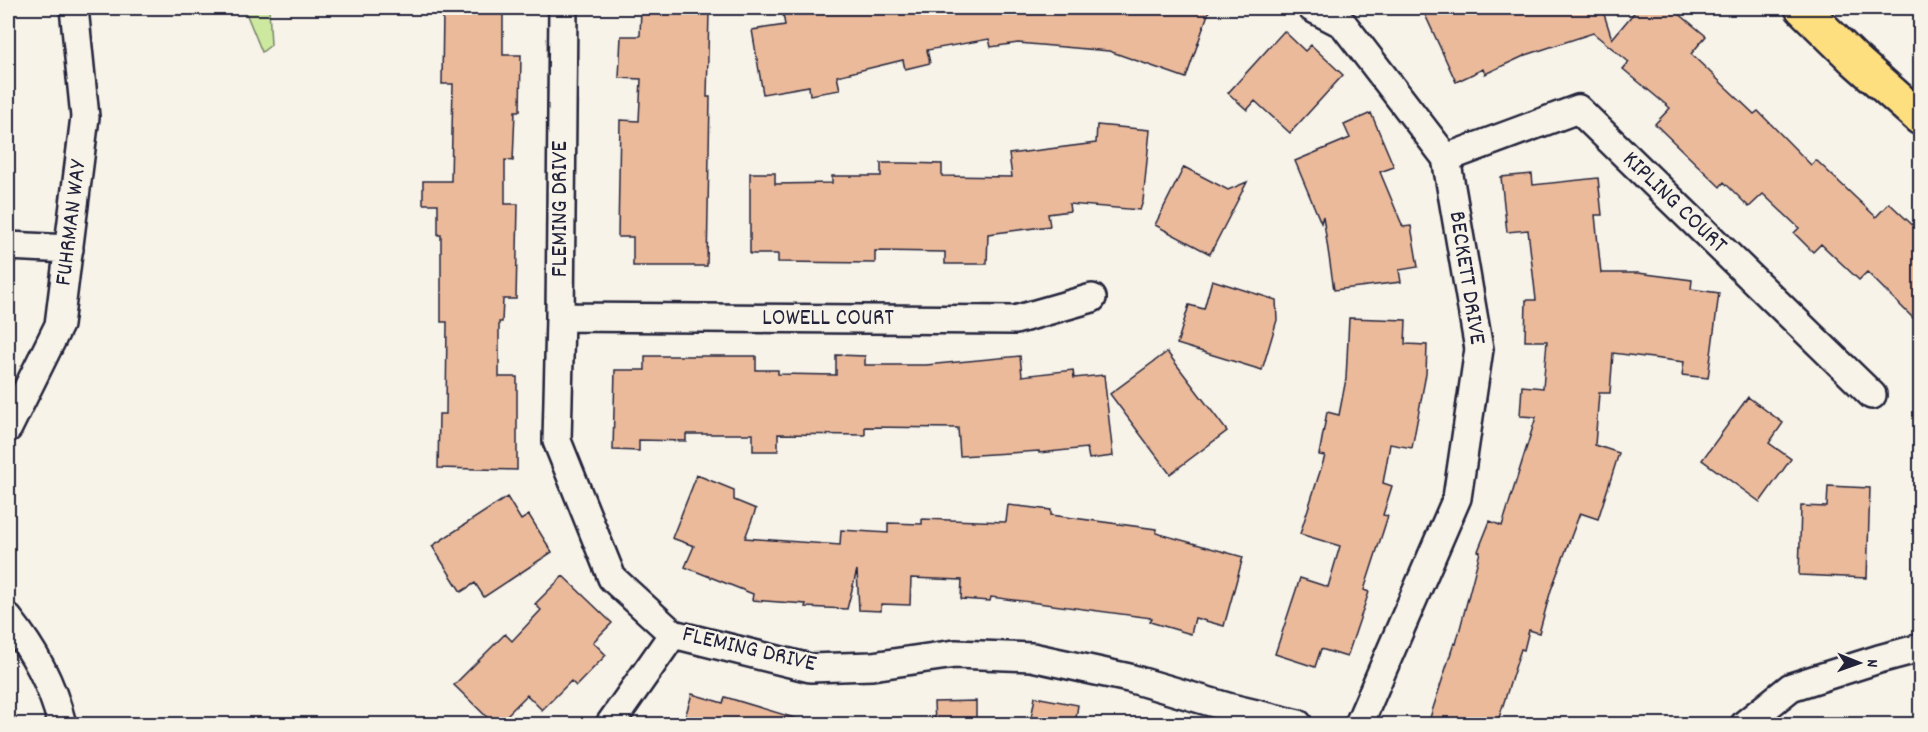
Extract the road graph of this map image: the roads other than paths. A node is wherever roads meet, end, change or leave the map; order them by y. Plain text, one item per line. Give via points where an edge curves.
1 (74, 8) edge
2 (563, 8) edge
3 (1312, 8) edge
4 (1802, 8) edge
5 (1920, 118) edge
6 (1446, 158) junction
7 (8, 246) edge
8 (69, 249) junction
9 (1092, 298) dead end
10 (561, 317) junction
11 (1872, 395) dead end
12 (8, 428) edge
13 (8, 618) edge
14 (674, 634) junction
15 (1920, 648) edge
16 (62, 724) edge
17 (610, 724) edge
18 (1298, 724) edge
19 (1359, 724) edge
20 (1745, 724) edge

1 - 8 street, FUHRMAN WAY via 85,117
2 - 10 street, FLEMING DRIVE
3 - 6 street, BECKETT DRIVE via 1343,24
4 - 5 main road
6 - 11 street, KIPLING COURT via 1578,109
6 - 19 street, BECKETT DRIVE via 1479,349 1457,498
7 - 8 street
8 - 12 street, FUHRMAN WAY via 59,325
9 - 10 street, LOWELL COURT via 1015,320
10 - 14 street, FLEMING DRIVE via 556,441 612,578
13 - 16 street via 43,669
14 - 17 street
14 - 18 street, FLEMING DRIVE via 810,668 872,666 954,654 1032,657 1129,678
15 - 20 street via 1791,687

